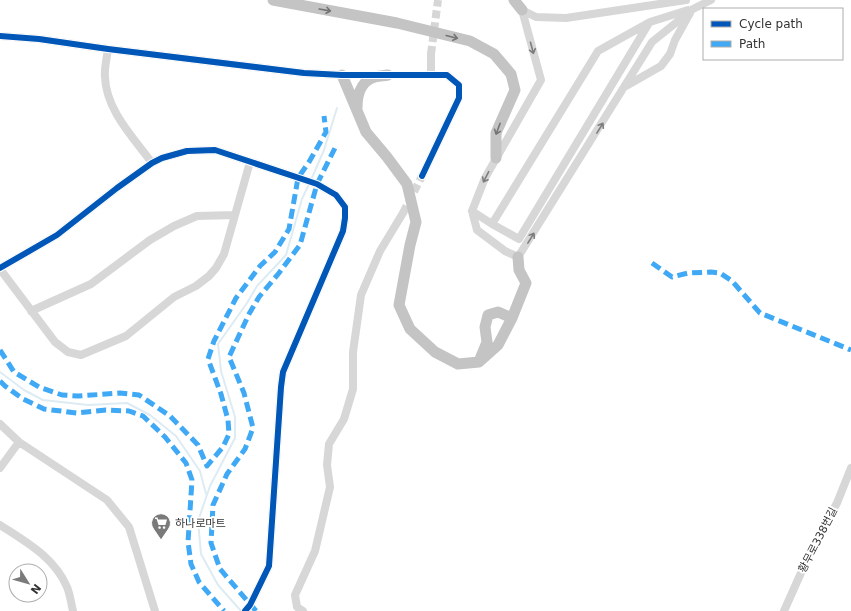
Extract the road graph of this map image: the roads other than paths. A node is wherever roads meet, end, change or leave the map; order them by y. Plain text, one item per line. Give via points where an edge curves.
1 (273, 0) edge
2 (514, 0) edge
3 (686, 0) edge
4 (711, 0) edge
5 (693, 9) junction
6 (522, 10) junction
7 (650, 22) junction
8 (0, 36) edge
9 (108, 49) junction
10 (431, 54) tunnel mouth
11 (431, 74) junction
12 (342, 75) junction
13 (388, 75) junction
14 (626, 86) junction
15 (358, 113) junction
16 (496, 158) junction
17 (250, 162) junction
18 (152, 163) junction
19 (422, 176) tunnel mouth
20 (472, 211) junction
21 (403, 213) tunnel mouth
22 (235, 215) junction
23 (492, 224) junction
24 (518, 257) junction
25 (0, 269) edge
26 (31, 311) junction
27 (512, 318) junction
28 (479, 362) junction
29 (0, 424) edge
30 (19, 442) junction
31 (0, 468) edge
32 (851, 468) edge
33 (0, 525) edge
34 (248, 608) edge
35 (73, 611) edge
36 (155, 611) edge
37 (303, 611) edge
38 (784, 611) edge

1 -> 16 highway via 397,23 470,41 494,54 510,74 515,90 496,133
2 - 6 highway
3 - 6 street via 566,18 536,18
4 - 5 street
5 - 7 street
5 - 14 street via 652,42
5 - 14 street via 670,54 660,66
6 -> 16 street via 540,80
7 - 23 street via 598,51
7 - 23 street via 519,239
8 - 9 street
9 - 12 street via 304,73
9 - 18 street via 104,76 112,108
10 - 11 street
11 - 13 street
11 - 19 street via 447,75 459,85 459,98
12 - 13 street
12 - 15 highway
13 - 15 highway via 371,78 362,86 357,96
24 -> 14 street
15 - 28 highway via 366,132 407,184 416,222 399,305 410,329 435,352 458,364
16 -> 20 street
17 - 18 street via 215,150 187,151
17 - 22 street
17 - 34 street via 317,184 336,195 345,207 345,218 343,231 283,372 269,566
18 - 25 street via 57,235
20 - 23 street
20 - 24 street via 477,230 505,251
21 - 37 street via 380,250 361,295 353,352 353,389 344,418 329,444 327,465 330,487 315,551 295,595 297,607
22 - 26 street via 196,216 174,226 150,240 91,284
22 - 26 street via 224,254 209,276 174,297 126,336 81,355 68,352 55,342
24 - 27 highway via 519,270 526,283
25 - 26 street
27 - 28 highway via 498,345
27 - 28 highway via 498,312 488,315 485,327 487,342
29 - 30 street
30 - 31 street
30 - 36 street via 107,500 129,527
32 - 38 street, 황무로338번길 via 842,492 813,546
33 - 35 street via 51,562 68,588

